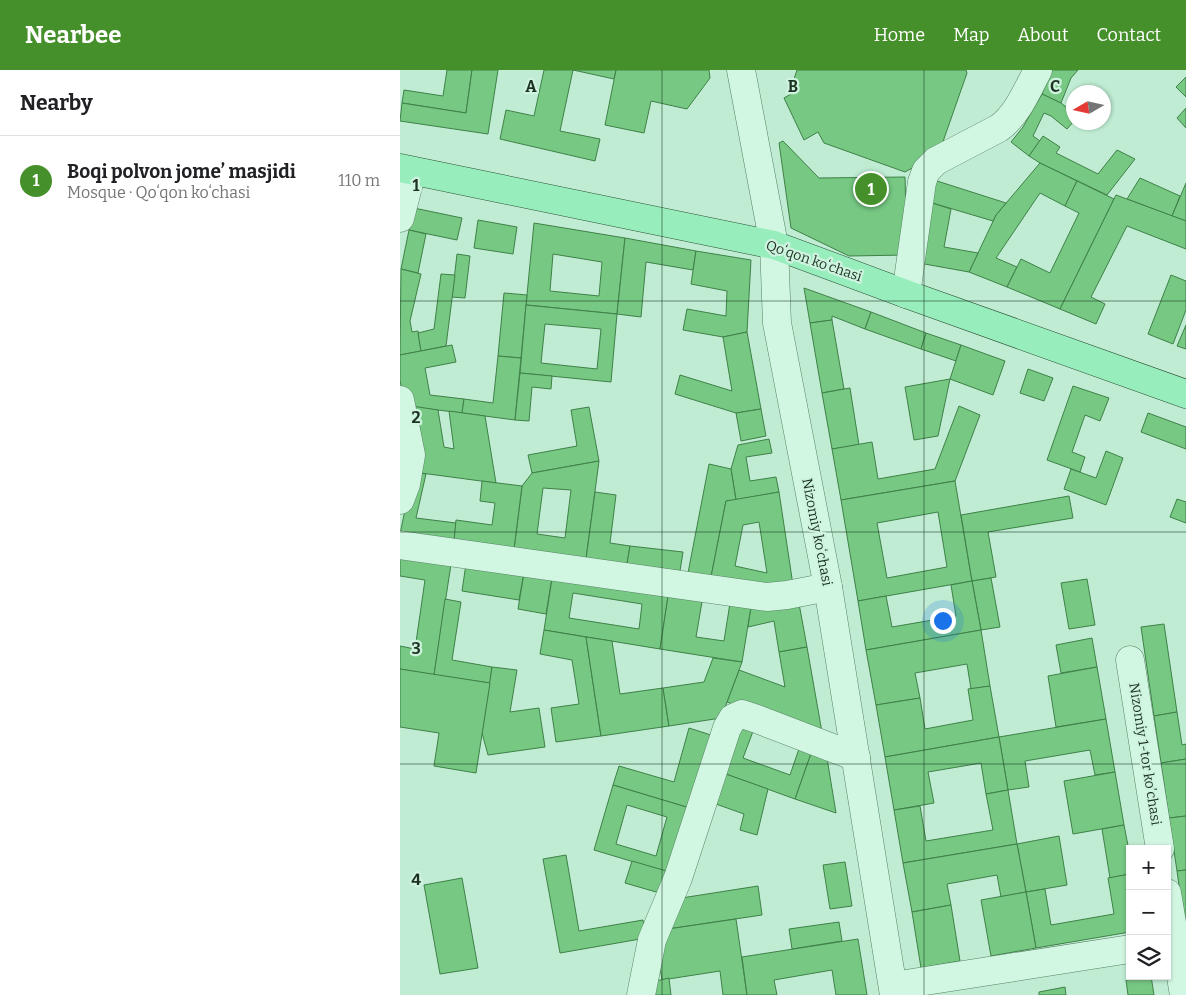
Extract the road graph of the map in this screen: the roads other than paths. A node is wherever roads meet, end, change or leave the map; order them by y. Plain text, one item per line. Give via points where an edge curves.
1 (741, 70) edge
2 (1038, 70) edge
3 (406, 169) edge
4 (400, 218) edge
5 (774, 245) junction
6 (906, 294) junction
7 (1186, 394) edge
8 (400, 400) edge
9 (400, 500) edge
10 (400, 545) edge
11 (828, 587) junction
12 (1130, 660) dead end
13 (856, 757) junction
14 (1159, 845) edge
15 (1171, 915) edge
16 (1176, 942) edge
17 (1126, 950) edge
18 (893, 990) edge
19 (641, 995) edge
20 (1184, 995) edge

1 - 5 street, Nizomiy koʻchasi
2 - 6 street via 1008,122 936,161 926,171
3 - 4 street
3 - 5 main road, Qoʻqon koʻchasi
5 - 6 main road, Qoʻqon koʻchasi
5 - 11 street, Nizomiy koʻchasi via 777,324
6 - 7 main road, Qoʻqon koʻchasi
8 - 9 street via 411,455
10 - 11 street via 767,597
11 - 13 street, Nizomiy koʻchasi
12 - 14 street, Nizomiy 1-tor koʼchasi
13 - 18 street, Nizomiy koʻchasi
13 - 19 street via 742,714 733,718 678,878 652,940
15 - 16 street
16 - 20 street
17 - 18 street

